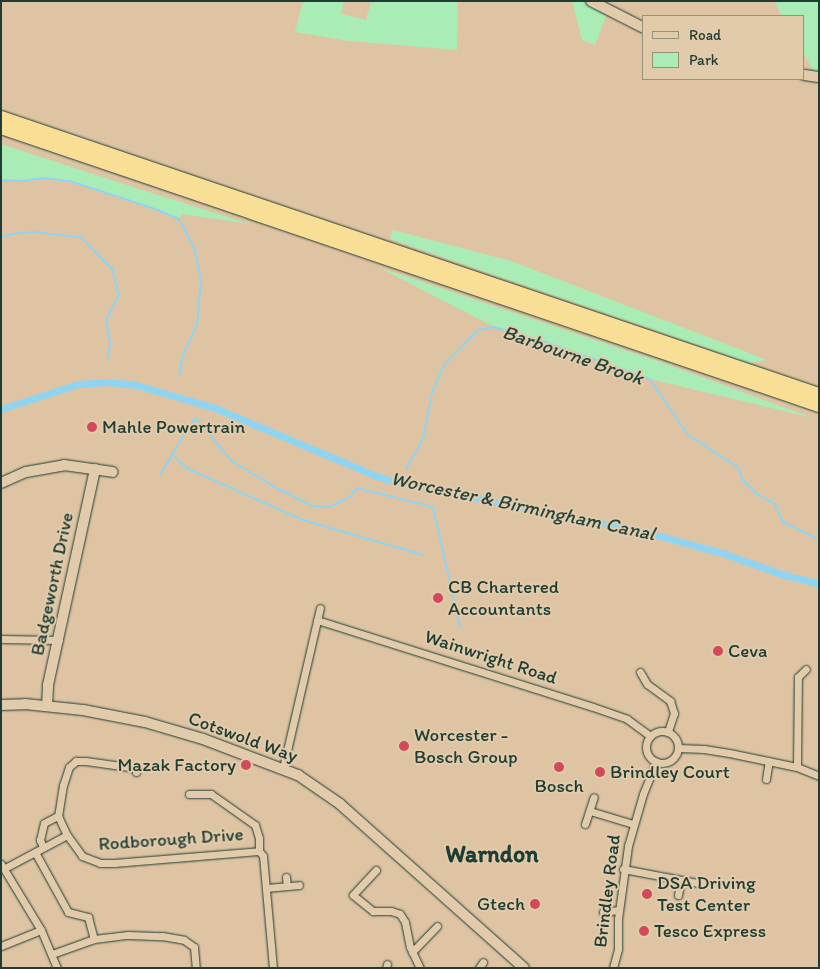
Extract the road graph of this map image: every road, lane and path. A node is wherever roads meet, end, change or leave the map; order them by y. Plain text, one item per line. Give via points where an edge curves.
1 (591, 1) edge
2 (642, 27) edge
3 (805, 75) edge
4 (819, 77) edge
5 (1, 117) edge
6 (1, 128) edge
7 (819, 394) edge
8 (819, 406) edge
9 (94, 469) junction
10 (113, 472) dead end
11 (1, 483) edge
12 (320, 608) dead end
13 (317, 620) junction
14 (1, 638) edge
15 (59, 640) junction
16 (806, 669) dead end
17 (640, 672) dead end
18 (1, 705) edge
19 (47, 706) junction
20 (668, 732) junction
21 (650, 736) junction
22 (678, 748) junction
23 (769, 761) junction
24 (656, 762) junction
25 (797, 767) junction
26 (283, 768) junction
27 (136, 772) dead end
28 (819, 776) edge
29 (766, 779) dead end
30 (189, 794) dead end
31 (594, 797) dead end
32 (590, 811) junction
33 (58, 816) junction
34 (585, 824) dead end
35 (633, 824) junction
36 (67, 834) junction
37 (43, 847) junction
38 (259, 851) junction
39 (35, 852) junction
40 (3, 866) edge
41 (623, 869) junction
42 (376, 870) dead end
43 (286, 877) dead end
44 (681, 880) junction
45 (703, 884) dead end
46 (299, 885) dead end
47 (287, 886) junction
48 (266, 888) junction
49 (678, 895) dead end
50 (619, 910) junction
51 (604, 912) dead end
52 (437, 926) dead end
53 (41, 930) junction
54 (94, 939) junction
55 (1, 946) edge
56 (412, 952) junction
57 (52, 954) junction
58 (57, 968) edge
59 (196, 968) edge
60 (273, 968) edge
61 (420, 968) edge
62 (524, 968) edge
63 (613, 968) edge

1 - 2 main road
3 - 4 main road
5 - 7 highway
6 - 8 highway
9 - 10 main road
9 - 11 main road via 64,465 26,472
9 - 15 main road, Badgeworth Drive
12 - 13 street
13 - 21 street, Wainwright Road via 593,707 627,719
13 - 26 street
14 - 15 street
15 - 19 main road, Badgeworth Drive via 48,684
16 - 25 street via 798,677
17 - 20 street via 646,684 670,701 674,713
18 - 19 main road, Cotswold Way
19 - 26 main road, Cotswold Way via 145,722
20 - 21 street via 658,731
20 - 22 street via 676,738
21 - 24 street via 646,750
22 - 23 street via 704,749
22 - 24 street via 671,760
23 - 25 street
23 - 29 street
24 - 35 street, Brindley Road
25 - 28 street
26 - 62 main road, Cotswold Way via 340,804
27 - 33 street via 136,768 76,761 69,767 63,785
30 - 38 street via 211,794 254,825
31 - 32 street
32 - 34 street
32 - 35 street
33 - 36 street, Rodborough Drive
33 - 37 street via 44,823 40,840
35 - 41 street, Brindley Road
36 - 37 street
36 - 38 street, Rodborough Drive via 82,856 100,863
37 - 39 street
38 - 48 street via 263,856
39 - 40 street
39 - 54 street via 68,912 88,917
40 - 53 street
41 - 44 street
41 - 50 street, Brindley Road
42 - 56 street via 353,895 373,911 400,914
43 - 47 street
44 - 45 street
44 - 49 street
46 - 47 street
47 - 48 street
48 - 60 street
50 - 51 street
50 - 63 street, Brindley Road via 618,949
52 - 56 street
53 - 55 street
53 - 57 street
54 - 57 street
54 - 59 street via 128,935 184,940 194,946
56 - 61 street
57 - 58 street

